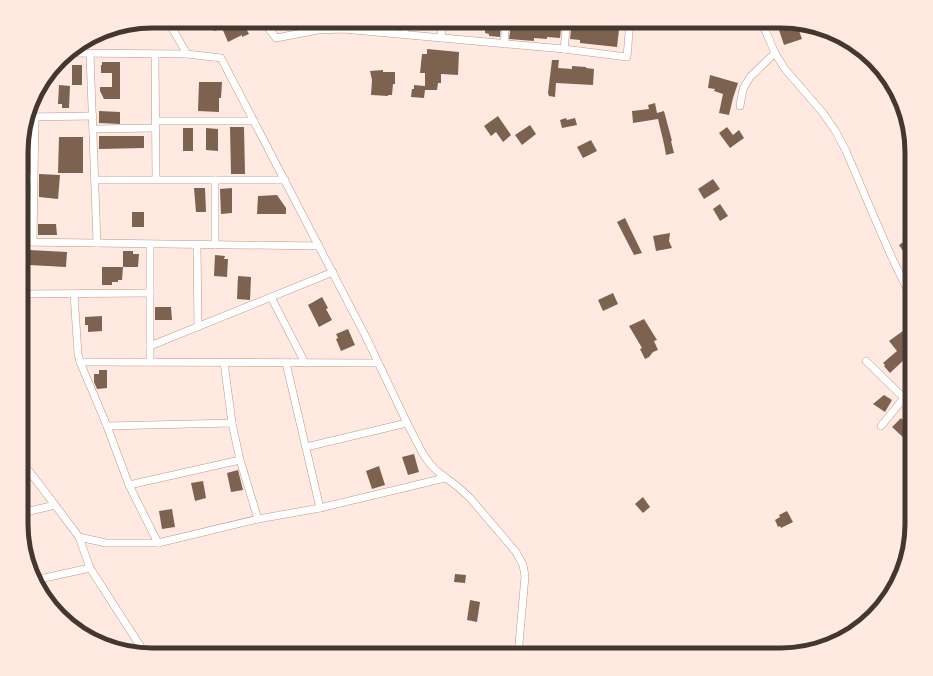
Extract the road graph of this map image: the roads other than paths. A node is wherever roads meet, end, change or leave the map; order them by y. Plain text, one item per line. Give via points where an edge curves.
1 (172, 28) edge
2 (268, 28) edge
3 (405, 28) edge
4 (442, 28) edge
5 (505, 28) edge
6 (566, 28) edge
7 (629, 28) edge
8 (764, 28) edge
9 (343, 29) joint
10 (404, 34) junction
11 (441, 38) junction
12 (504, 44) junction
13 (564, 50) junction
14 (78, 53) edge
15 (775, 53) junction
16 (90, 54) junction
17 (155, 54) junction
18 (187, 54) junction
19 (740, 106) dead end
20 (93, 116) junction
21 (33, 117) edge
22 (254, 120) junction
23 (31, 124) edge
24 (155, 124) junction
25 (93, 129) junction
26 (28, 178) edge
27 (34, 178) junction
28 (156, 179) junction
29 (95, 180) junction
30 (215, 180) junction
31 (285, 180) junction
32 (28, 242) edge
33 (33, 242) junction
34 (97, 243) junction
35 (150, 244) junction
36 (197, 245) junction
37 (215, 245) junction
38 (319, 246) junction
39 (333, 272) junction
40 (905, 284) edge
41 (28, 294) edge
42 (74, 294) junction
43 (150, 294) junction
44 (271, 297) junction
45 (198, 327) junction
46 (150, 346) junction
47 (866, 361) dead end
48 (80, 362) junction
49 (150, 362) junction
50 (224, 362) junction
51 (286, 363) junction
52 (305, 363) junction
53 (378, 363) junction
54 (904, 398) joint
55 (232, 423) junction
56 (407, 424) junction
57 (106, 426) junction
58 (881, 426) dead end
59 (306, 447) junction
60 (240, 460) junction
61 (28, 470) edge
62 (445, 478) junction
63 (129, 485) junction
64 (55, 505) junction
65 (320, 508) junction
66 (28, 512) edge
67 (258, 519) junction
68 (79, 537) junction
69 (158, 544) junction
70 (90, 568) junction
71 (41, 579) edge
72 (141, 648) edge
73 (519, 648) edge

1 - 18 street
2 - 9 street via 276,38 318,30
3 - 10 street
4 - 11 street
5 - 12 street
6 - 13 street
7 - 13 street via 627,57
8 - 15 street
9 - 10 street
10 - 11 street
11 - 12 street
12 - 13 street
14 - 16 street
15 - 19 street via 750,77 743,89
15 - 40 street via 785,69 823,113 846,151
16 - 17 street
16 - 20 street
17 - 18 street
17 - 24 street
18 - 22 street via 221,58
20 - 21 street
20 - 25 street
22 - 24 street
22 - 31 street
23 - 27 street
24 - 25 street
24 - 28 street
25 - 29 street
26 - 27 street
27 - 33 street
28 - 29 street
28 - 30 street
29 - 34 street
30 - 31 street
30 - 37 street
31 - 38 street
32 - 33 street
33 - 34 street
34 - 35 street
35 - 36 street
35 - 43 street
36 - 37 street
36 - 45 street
37 - 38 street
38 - 39 street
39 - 44 street
39 - 53 street
41 - 42 street
42 - 43 street
42 - 48 street
43 - 46 street
44 - 45 street
44 - 52 street
45 - 46 street
46 - 49 street
47 - 54 street
48 - 49 street
48 - 57 street
49 - 50 street
50 - 51 street
50 - 55 street
51 - 52 street
51 - 59 street
52 - 53 street
53 - 56 street
54 - 58 street
55 - 57 street
55 - 60 street
56 - 59 street
56 - 62 street via 433,468
57 - 63 street
59 - 65 street
60 - 63 street
60 - 67 street
61 - 64 street
62 - 65 street
62 - 73 street via 476,504 523,564 525,581
63 - 69 street
64 - 66 street
64 - 68 street
65 - 67 street
67 - 69 street
68 - 69 street via 106,543
68 - 70 street
70 - 71 street
70 - 72 street

